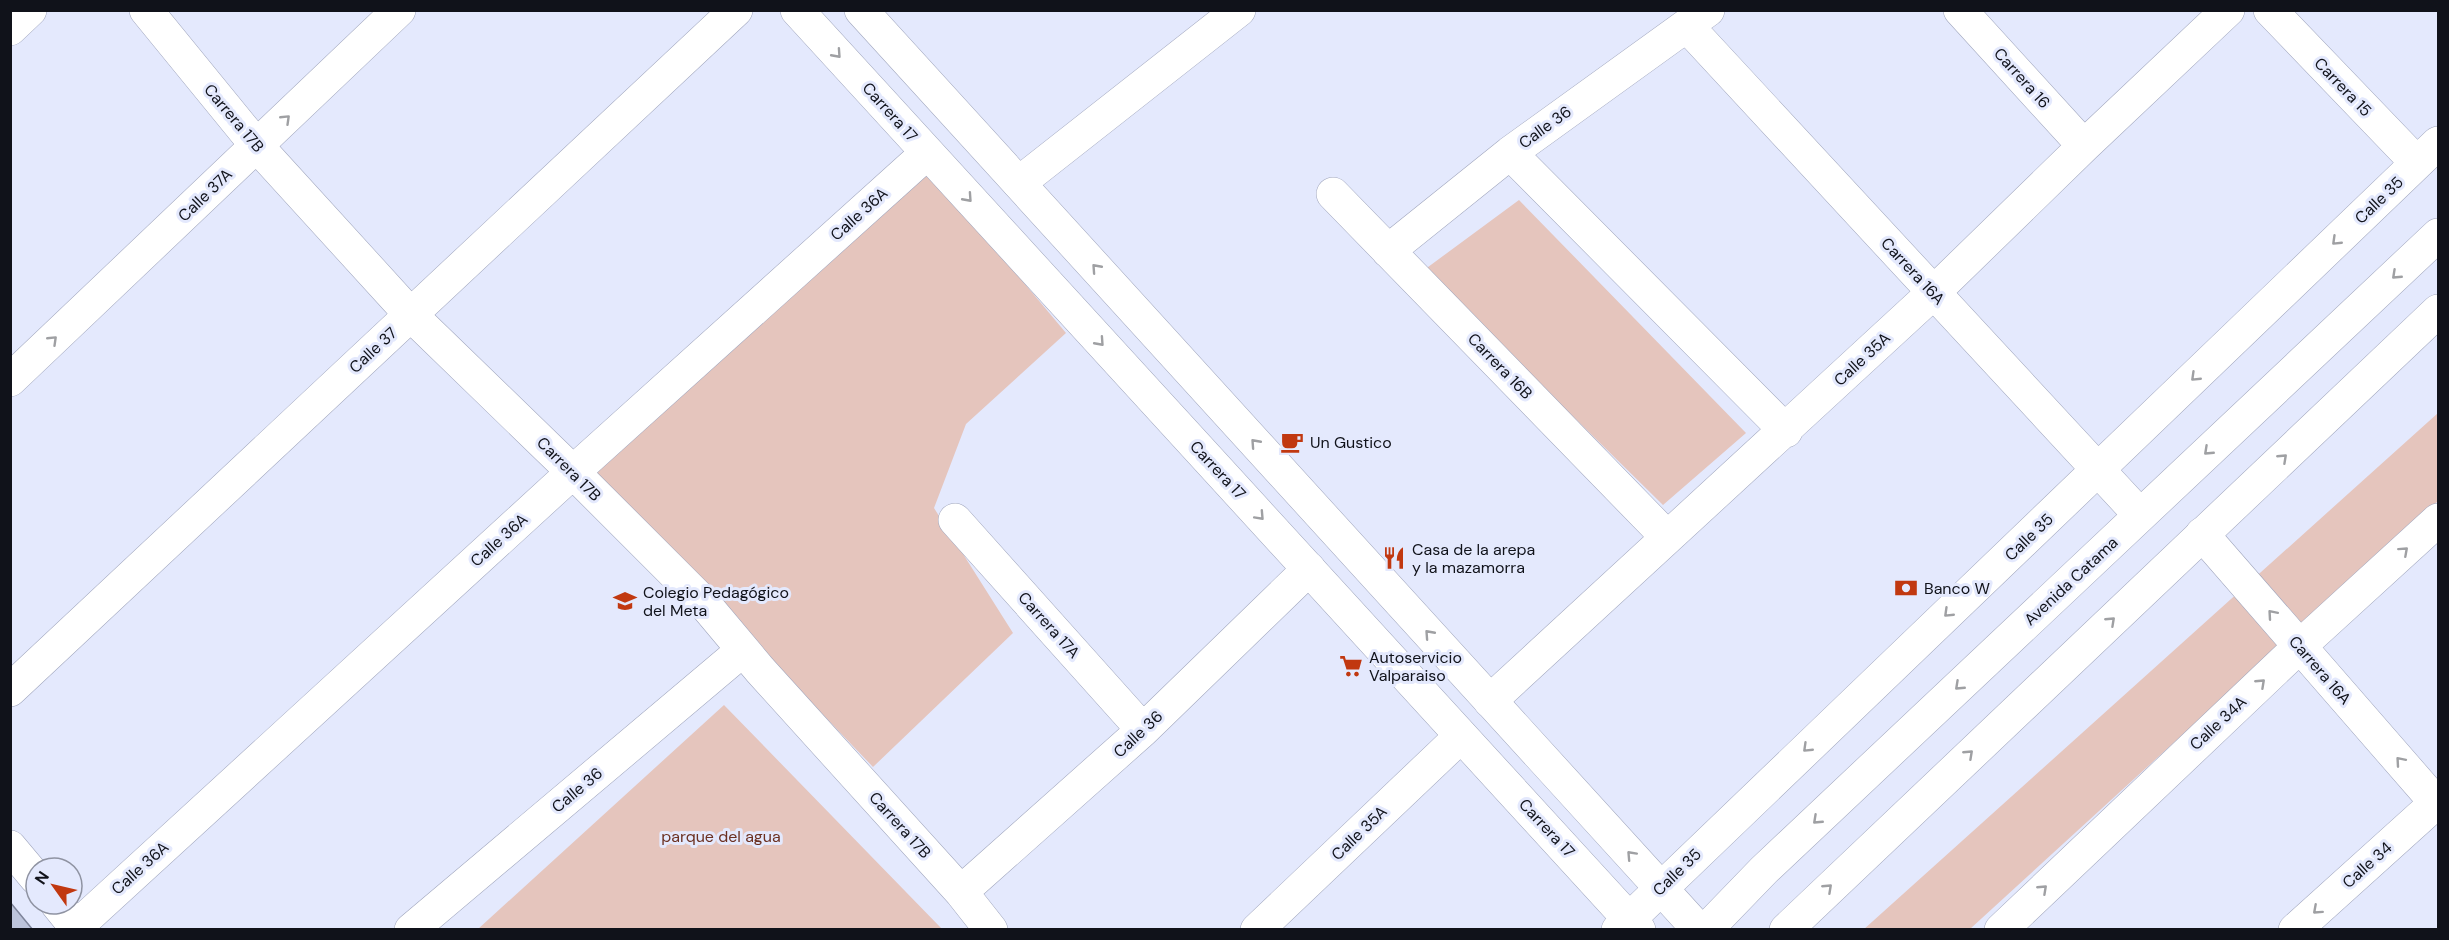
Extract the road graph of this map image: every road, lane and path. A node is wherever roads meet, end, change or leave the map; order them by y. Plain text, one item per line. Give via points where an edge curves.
1 (30, 10) edge
2 (146, 10) edge
3 (399, 10) edge
4 (736, 10) edge
5 (797, 10) edge
6 (1239, 10) edge
7 (1960, 10) edge
8 (2228, 10) edge
9 (2270, 10) edge
10 (875, 15) edge
11 (1697, 18) edge
12 (10, 29) edge
13 (257, 146) junction
14 (2084, 146) junction
15 (927, 153) junction
16 (1510, 153) junction
17 (2428, 153) edge
18 (1019, 183) junction
19 (1333, 194) dead end
20 (2439, 235) edge
21 (1388, 251) junction
22 (1933, 293) junction
23 (2439, 311) edge
24 (411, 315) junction
25 (10, 380) edge
26 (1786, 431) junction
27 (2099, 470) junction
28 (573, 472) junction
29 (2140, 515) junction
30 (955, 520) dead end
31 (2439, 520) edge
32 (2202, 534) junction
33 (1667, 537) junction
34 (1309, 569) junction
35 (2300, 646) junction
36 (743, 650) junction
37 (10, 690) edge
38 (1490, 701) junction
39 (1143, 730) junction
40 (1461, 736) junction
41 (2438, 803) edge
42 (10, 847) edge
43 (24, 864) edge
44 (1660, 887) junction
45 (961, 892) junction
46 (71, 922) edge
47 (1629, 926) edge
48 (411, 930) edge
49 (991, 930) edge
50 (1257, 930) edge
51 (1699, 930) edge
52 (1706, 930) edge
53 (1786, 930) edge
54 (2001, 930) edge
55 (2295, 930) edge

1 - 12 street
2 - 13 street, Carrera 17B
13 -> 3 street, Calle 37A
4 - 24 street, Calle 37
5 -> 15 street, Carrera 17
6 - 18 street
7 - 14 street, Carrera 16
8 - 14 street, Calle 35A
9 - 17 street, Carrera 15
10 - 18 street
11 - 16 street, Calle 36
11 - 22 street, Carrera 16A
13 - 24 street, Carrera 17B
25 -> 13 street, Calle 37A
14 - 22 street, Calle 35A
15 - 28 street, Calle 36A
15 -> 34 street, Carrera 17
16 - 21 street, Calle 36
16 - 26 street
17 -> 27 street, Calle 35
38 -> 18 street
19 - 21 street, Carrera 16B
20 -> 29 street, Avenida Catama
21 - 33 street, Carrera 16B
22 - 26 street, Calle 35A
22 - 27 street, Carrera 16A
32 -> 23 street
24 - 28 street, Carrera 17B
24 - 37 street, Calle 37
26 - 33 street, Calle 35A
27 - 29 street, Carrera 16A
27 -> 44 street, Calle 35
28 - 36 street, Carrera 17B via 703,602
28 - 46 street, Calle 36A
29 -> 52 street, Avenida Catama via 1764,870
30 - 39 street, Carrera 17A
35 -> 31 street, Calle 34A
35 -> 32 street, Carrera 16A
53 -> 32 street
33 - 38 street, Calle 35A
34 - 39 street, Calle 36
34 - 40 street, Carrera 17
41 -> 35 street, Carrera 16A
54 -> 35 street, Calle 34A
36 - 45 street, Carrera 17B
36 - 48 street, Calle 36
44 -> 38 street
39 - 45 street, Calle 36
40 - 47 street, Carrera 17
40 - 50 street, Calle 35A
41 -> 55 street, Calle 34
42 - 43 street
44 - 47 street, Calle 35
44 - 51 street
45 - 49 street, Carrera 17B

